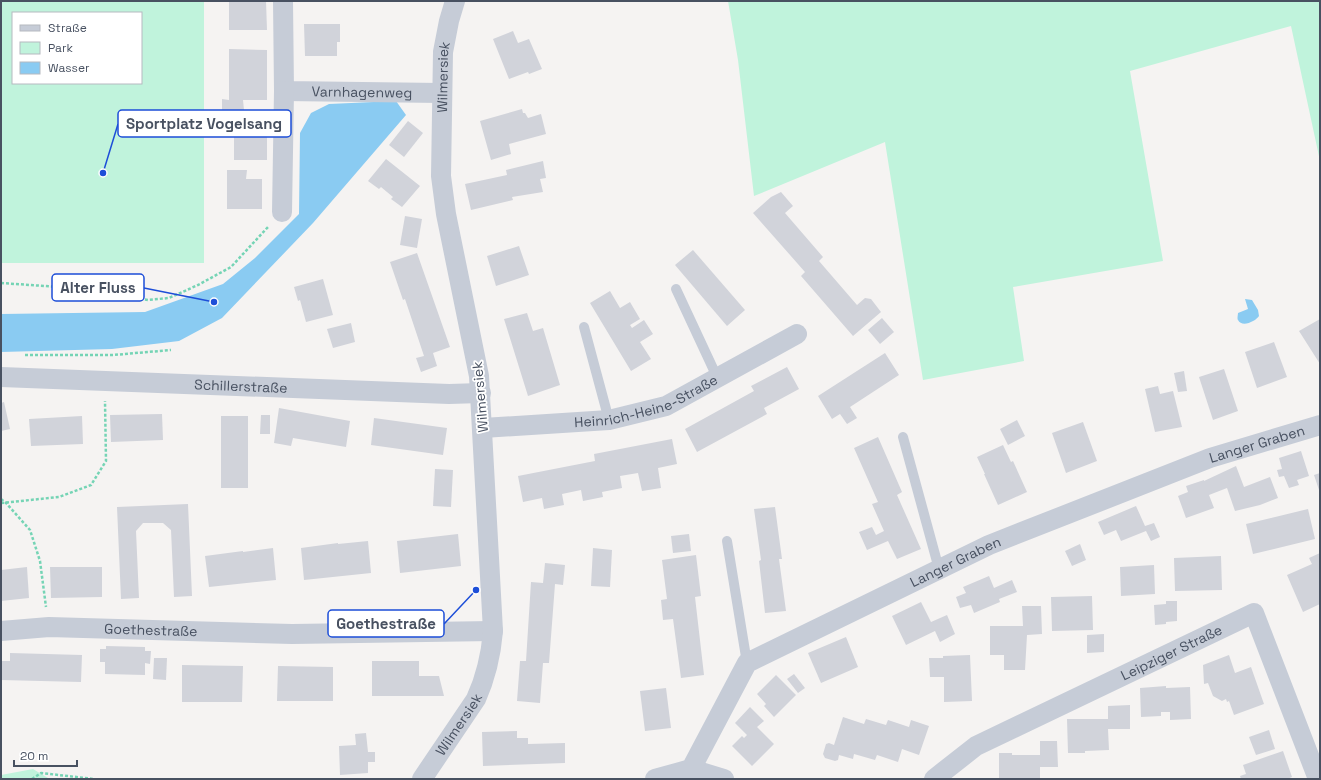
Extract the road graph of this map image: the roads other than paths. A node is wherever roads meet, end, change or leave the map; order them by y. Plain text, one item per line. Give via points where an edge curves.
1 (283, 1) edge
2 (455, 1) edge
3 (284, 92) junction
4 (441, 92) junction
5 (282, 212) road end
6 (676, 289) dead end
7 (584, 327) dead end
8 (797, 334) dead end
9 (1, 377) edge
10 (717, 377) junction
11 (481, 393) junction
12 (610, 420) junction
13 (1320, 425) edge
14 (483, 428) junction
15 (903, 437) dead end
16 (727, 541) dead end
17 (940, 569) junction
18 (1, 631) edge
19 (493, 631) junction
20 (747, 664) junction
21 (691, 769) junction
22 (426, 778) edge
23 (655, 779) edge
24 (724, 779) edge
25 (934, 779) edge
26 (1318, 779) edge

1 - 3 street
2 - 4 street, Wilmersiek via 444,41
3 - 4 street, Varnhagenweg
3 - 5 street
4 - 11 street, Wilmersiek via 440,154 443,197
6 - 10 lane
7 - 12 lane
8 - 10 street, Heinrich-Heine-Straße
9 - 11 street, Schillerstraße via 445,394
10 - 12 street, Heinrich-Heine-Straße via 666,406
11 - 14 street, Wilmersiek
12 - 14 street, Heinrich-Heine-Straße
13 - 17 street, Langer Graben via 1210,458 989,545
14 - 19 street, Wilmersiek
15 - 17 lane
16 - 20 lane
17 - 20 street, Langer Graben
18 - 19 street, Goethestraße via 49,626 292,634
19 - 22 street, Wilmersiek via 489,666 476,699
20 - 21 street
21 - 23 street
21 - 24 street
25 - 26 street, Leipziger Straße via 976,746 1254,613

